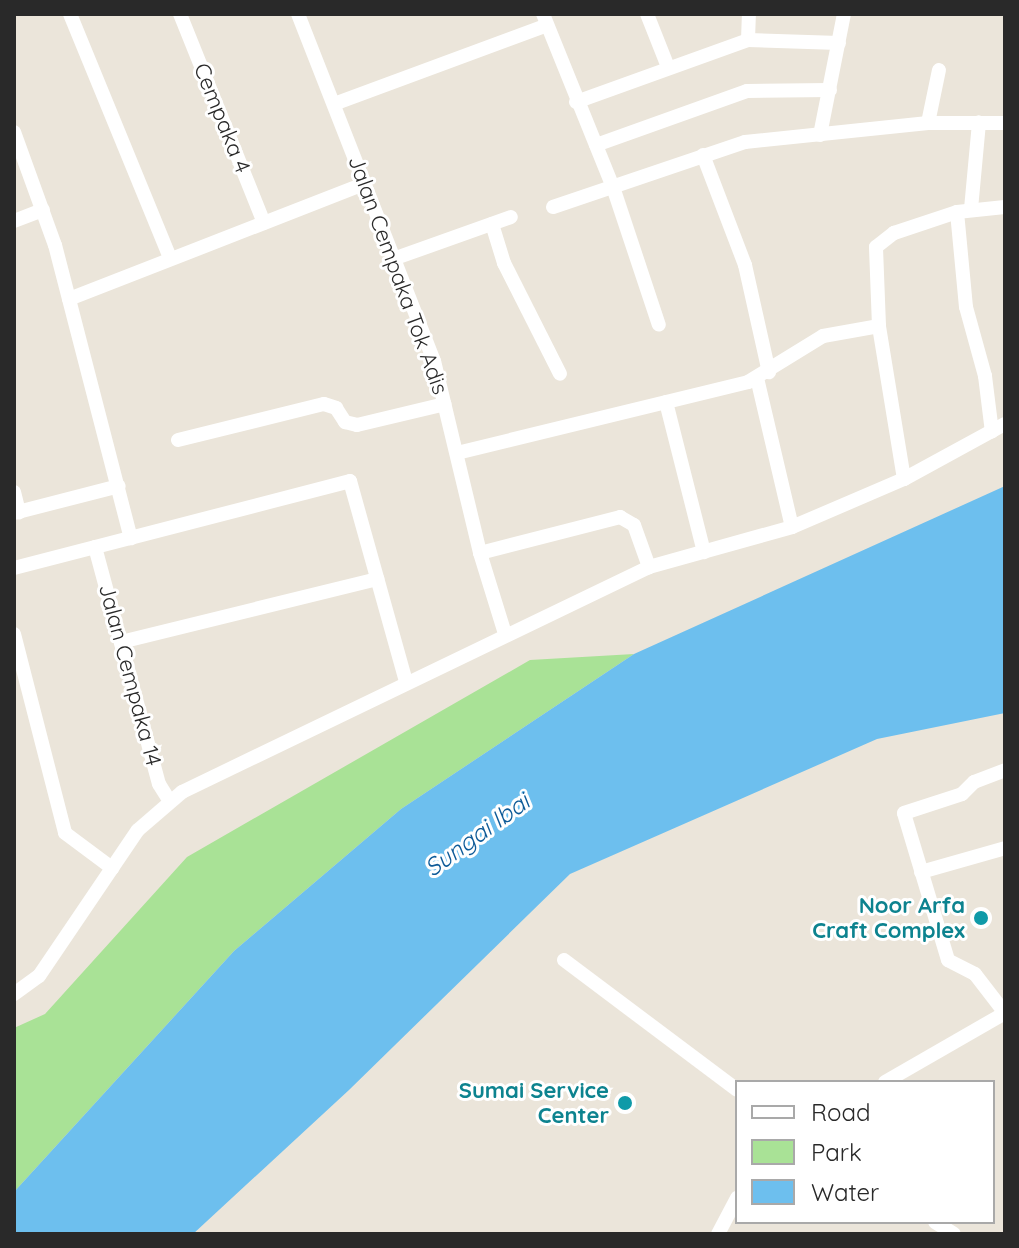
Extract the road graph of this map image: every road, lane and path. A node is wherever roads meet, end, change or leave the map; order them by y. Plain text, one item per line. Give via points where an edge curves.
1 (70, 14) edge
2 (180, 14) edge
3 (298, 14) edge
4 (647, 14) edge
5 (749, 14) edge
6 (844, 14) edge
7 (545, 20) edge
8 (748, 40) junction
9 (839, 43) junction
10 (668, 67) junction
11 (939, 70) dead end
12 (830, 90) junction
13 (576, 102) junction
14 (334, 104) junction
15 (979, 122) junction
16 (928, 123) junction
17 (1005, 123) edge
18 (14, 132) edge
19 (820, 135) junction
20 (596, 145) junction
21 (703, 155) junction
22 (364, 184) junction
23 (613, 187) junction
24 (553, 207) dead end
25 (1005, 207) edge
26 (43, 210) junction
27 (964, 210) junction
28 (511, 217) dead end
29 (14, 221) edge
30 (264, 223) junction
31 (492, 224) junction
32 (170, 258) junction
33 (393, 259) junction
34 (69, 299) junction
35 (659, 325) dead end
36 (879, 326) junction
37 (560, 374) dead end
38 (763, 375) junction
39 (654, 405) junction
40 (447, 409) junction
41 (998, 428) edge
42 (178, 440) dead end
43 (456, 446) junction
44 (904, 479) junction
45 (119, 486) junction
46 (14, 492) edge
47 (17, 513) edge
48 (792, 527) junction
49 (129, 531) junction
50 (95, 547) junction
51 (480, 553) junction
52 (690, 554) junction
53 (649, 567) junction
54 (14, 568) edge
55 (377, 579) junction
56 (14, 634) edge
57 (505, 634) junction
58 (121, 642) junction
59 (406, 681) junction
60 (1005, 770) edge
61 (169, 800) junction
62 (1005, 848) edge
63 (112, 868) junction
64 (921, 872) junction
65 (564, 960) dead end
66 (14, 994) edge
67 (1005, 1013) edge
68 (888, 1080) edge
69 (735, 1088) edge
70 (735, 1202) edge
71 (718, 1234) edge

1 - 32 street
2 - 30 street, Cempaka 4
3 - 14 street, Jalan Cempaka Tok Adis
4 - 10 street
5 - 8 street
6 - 9 street
7 - 13 street
7 - 14 street
8 - 9 street
8 - 10 street
9 - 12 street
10 - 13 street
11 - 16 street
12 - 19 street
12 - 20 street via 747,91
13 - 20 street
14 - 22 street, Jalan Cempaka Tok Adis
15 - 16 street
15 - 17 street
15 - 27 street
16 - 19 street
18 - 26 street
19 - 21 street via 745,142
20 - 23 street
21 - 23 street
21 - 38 street via 745,265
22 - 30 street
22 - 33 street, Jalan Cempaka Tok Adis
23 - 24 street
23 - 35 street
25 - 27 street
26 - 29 street
26 - 34 street
27 - 36 street via 894,233 876,247
27 - 41 street via 966,307
28 - 31 street
30 - 32 street
31 - 33 street
31 - 37 street via 504,263
32 - 34 street
33 - 40 street, Jalan Cempaka Tok Adis
34 - 45 street
36 - 38 street via 823,336
36 - 44 street
38 - 39 street
38 - 48 street
39 - 43 street
39 - 52 street
40 - 42 street via 357,425 324,404
40 - 43 street, Jalan Cempaka Tok Adis
41 - 44 street
43 - 51 street, Jalan Cempaka Tok Adis
44 - 48 street
45 - 47 street
45 - 49 street
46 - 47 street
48 - 52 street
49 - 50 street
49 - 55 street via 350,481
50 - 54 street
50 - 58 street, Jalan Cempaka 14
51 - 53 street via 620,517 634,525
51 - 57 street, Jalan Cempaka Tok Adis
52 - 53 street
53 - 57 street
55 - 58 street
55 - 59 street
56 - 63 street via 65,833
57 - 59 street
58 - 61 street, Jalan Cempaka 14 via 159,784
59 - 61 street
60 - 64 street via 974,782 962,794 904,813
61 - 63 street via 138,830
62 - 64 street
63 - 66 street via 35,980
64 - 67 street via 948,960 975,974
65 - 69 street
67 - 68 street
70 - 71 street

